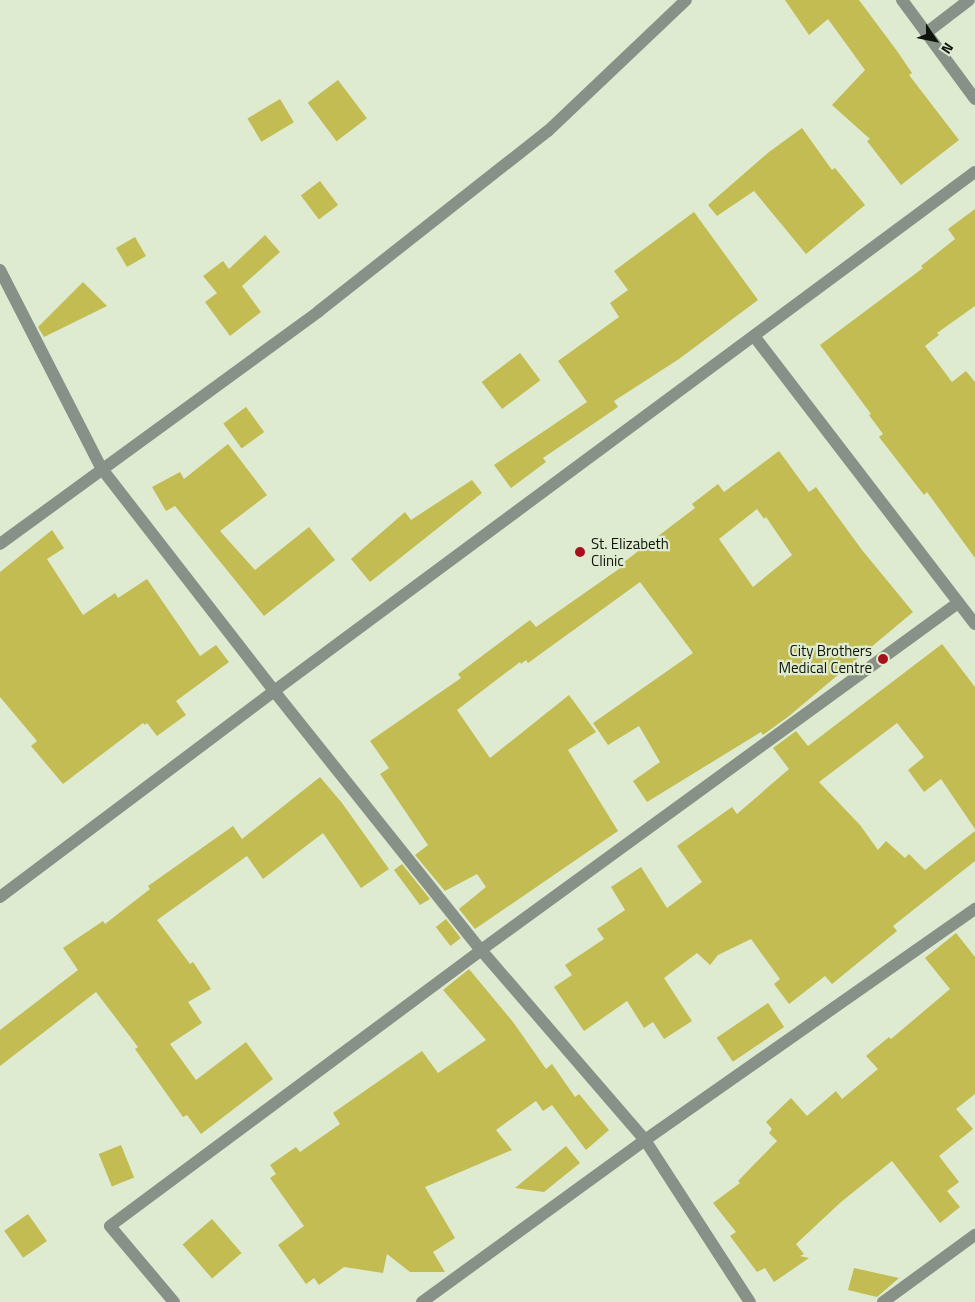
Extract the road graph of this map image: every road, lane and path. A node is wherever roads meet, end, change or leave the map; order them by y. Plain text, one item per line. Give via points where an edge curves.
1 (686, 0) edge
2 (902, 0) edge
3 (970, 0) edge
4 (926, 33) junction
5 (975, 98) edge
6 (975, 172) edge
7 (0, 270) edge
8 (754, 336) junction
9 (102, 470) junction
10 (0, 544) edge
11 (958, 602) junction
12 (975, 624) edge
13 (274, 691) junction
14 (0, 897) edge
15 (975, 909) edge
16 (481, 950) junction
17 (645, 1140) junction
18 (975, 1235) edge
19 (174, 1302) edge
20 (422, 1302) edge
21 (750, 1302) edge
22 (883, 1302) edge

1 - 9 street via 548,131 319,311
2 - 4 street
3 - 4 street
4 - 5 street
6 - 8 street
7 - 9 street
8 - 11 street
8 - 13 street
9 - 10 street
9 - 13 street
11 - 12 street
11 - 16 street
13 - 14 street
13 - 16 street
15 - 17 street
16 - 17 street
16 - 19 street via 110,1226
17 - 20 street
17 - 21 street
18 - 22 street

